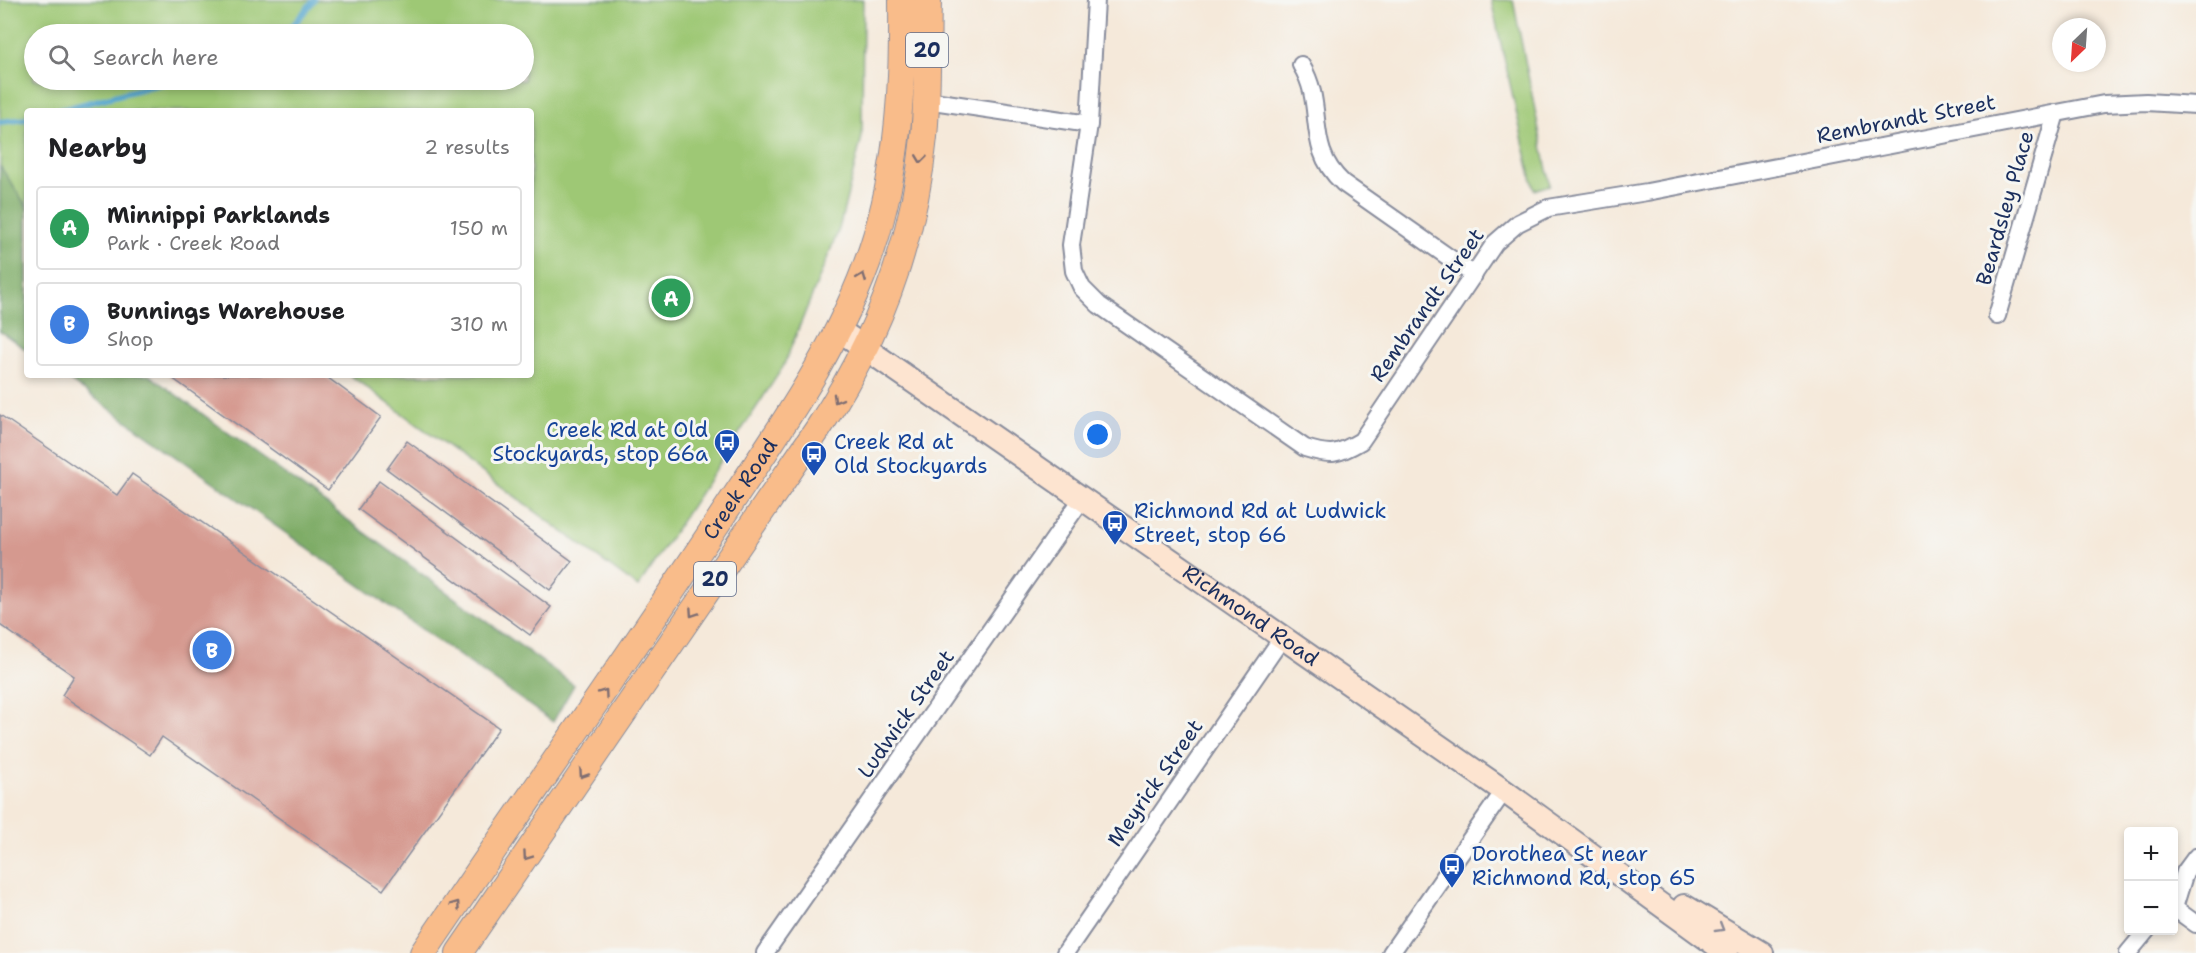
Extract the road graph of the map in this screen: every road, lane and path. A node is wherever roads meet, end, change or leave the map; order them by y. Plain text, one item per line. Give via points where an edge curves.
1 (902, 0) edge
2 (928, 0) edge
3 (1096, 0) edge
4 (1301, 65) dead end
5 (926, 100) junction
6 (2196, 105) edge
7 (2056, 113) junction
8 (1089, 124) junction
9 (1474, 275) junction
10 (1997, 315) dead end
11 (839, 330) junction
12 (866, 348) junction
13 (1082, 499) junction
14 (1282, 638) junction
15 (1504, 791) junction
16 (2196, 857) edge
17 (1631, 881) junction
18 (2178, 895) edge
19 (2178, 911) edge
20 (2196, 924) edge
21 (2143, 935) edge
22 (423, 953) edge
23 (459, 953) edge
24 (765, 953) edge
25 (1065, 953) edge
26 (1391, 953) edge
27 (1727, 953) edge
28 (1762, 953) edge
29 (2128, 953) edge

11 -> 1 main road, Creek Road / 20 via 872,249 892,175 901,107
2 - 5 main road, Creek Road / 20
3 - 8 street, Rembrandt Street
4 - 9 street via 1312,83 1320,149 1327,168
5 - 8 street
5 -> 12 main road, Creek Road / 20 via 914,208 894,279
6 - 7 street, Rembrandt Street via 2104,104
7 - 9 street, Rembrandt Street via 1548,208 1518,223 1495,243
7 - 10 street, Beardsley Place
8 - 9 street, Rembrandt Street via 1071,245 1074,272 1082,288 1098,305 1305,448 1327,455 1360,441
11 - 12 main road, Richmond Road
22 -> 11 main road, Creek Road / 20 via 629,657 790,412
12 - 13 main road, Richmond Road
12 -> 23 main road, Creek Road / 20 via 818,429
13 - 14 main road, Richmond Road
13 - 24 street, Ludwick Street
14 - 15 main road, Richmond Road
14 - 25 street, Meyrick Street
15 - 17 main road, Richmond Road
15 - 26 street
16 - 18 street via 2185,872
17 - 27 main road, Richmond Road
17 -> 28 main road, Richmond Road via 1679,903
19 - 20 street
21 - 29 street

